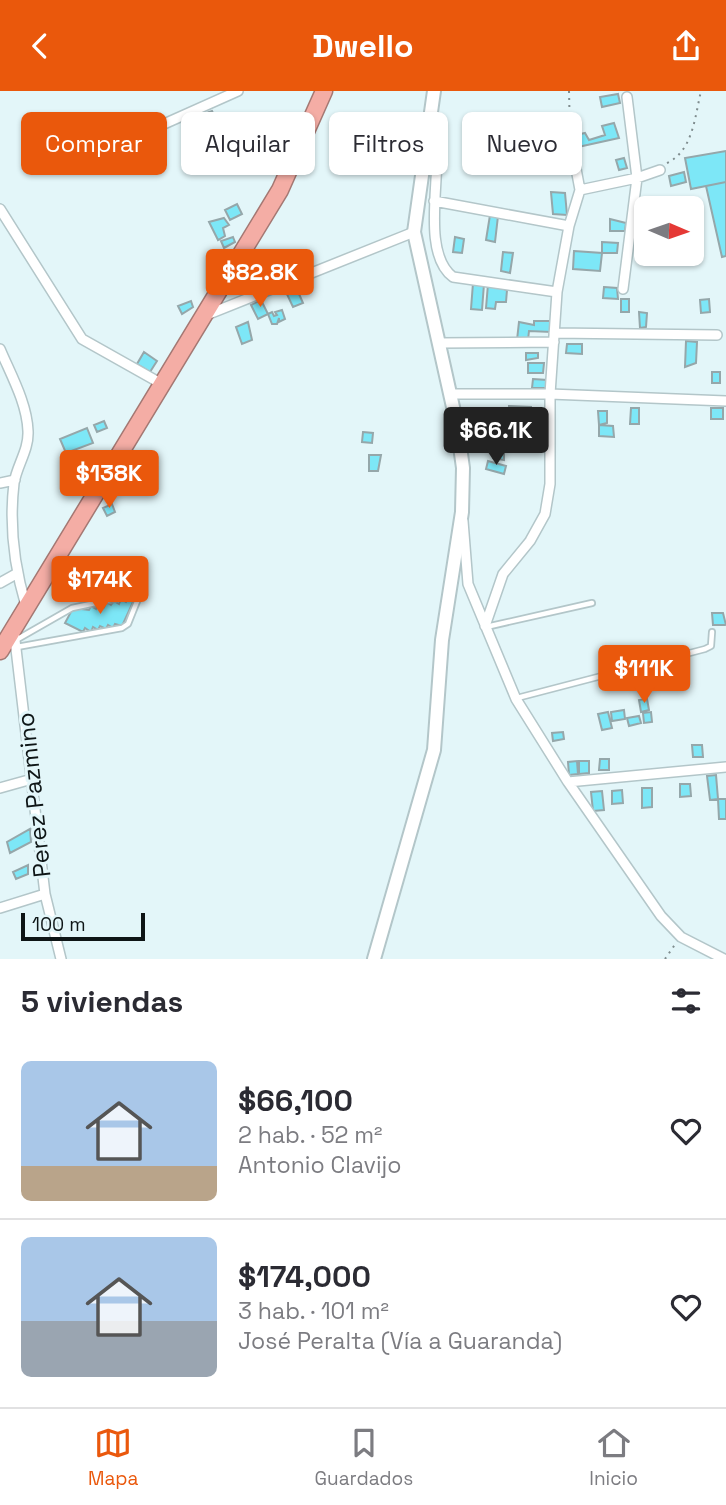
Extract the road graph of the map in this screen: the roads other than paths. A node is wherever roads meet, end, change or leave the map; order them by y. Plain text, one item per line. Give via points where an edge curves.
1 (238, 91) edge
2 (324, 91) edge
3 (434, 91) edge
4 (627, 97) dead end
5 (431, 112) edge
6 (167, 123) edge
7 (660, 170) road end
8 (422, 175) edge
9 (435, 175) edge
10 (577, 175) edge
11 (637, 178) junction
12 (580, 190) junction
13 (433, 201) junction
14 (0, 209) edge
15 (569, 226) junction
16 (414, 232) junction
17 (623, 289) dead end
18 (557, 292) junction
19 (203, 316) junction
20 (718, 335) dead end
21 (554, 338) junction
22 (440, 343) junction
23 (0, 349) edge
24 (162, 384) junction
25 (450, 394) junction
26 (551, 394) junction
27 (726, 401) edge
28 (15, 480) junction
29 (0, 483) edge
30 (462, 512) junction
31 (16, 574) junction
32 (0, 583) edge
33 (592, 603) dead end
34 (27, 608) junction
35 (485, 627) junction
36 (712, 632) dead end
37 (8, 643) edge
38 (516, 699) junction
39 (726, 767) edge
40 (32, 779) junction
41 (568, 782) junction
42 (0, 788) edge
43 (45, 894) junction
44 (0, 908) edge
45 (61, 959) edge
46 (374, 959) edge
47 (724, 959) edge

1 - 6 street
2 - 19 highway via 280,190
3 - 5 main road
4 - 11 street
7 - 11 street
8 - 16 main road
9 - 13 street
10 - 12 street
11 - 12 street
11 - 17 street
12 - 15 street
13 - 15 street
13 - 18 street via 439,261 453,277
14 - 24 street via 82,339
15 - 18 street
16 - 19 street
16 - 22 main road
18 - 21 street
19 - 24 highway
20 - 21 street
21 - 22 street
21 - 26 street
22 - 25 main road
23 - 28 street via 25,408 28,427 26,450
24 - 34 highway
25 - 26 street
25 - 30 main road via 463,468
26 - 27 street
26 - 35 street via 551,484 545,514 503,574
28 - 29 street
28 - 31 street via 12,550
30 - 35 street via 467,578
30 - 46 main road via 450,569 434,750
31 - 32 street
31 - 34 street
33 - 35 lane
34 - 37 highway
35 - 38 street
36 - 38 lane via 711,646 705,649
37 - 37 lane via 122,628 128,624 137,597 72,608
37 - 40 street, Perez Pazmino
38 - 41 street
39 - 41 street
40 - 42 street
40 - 43 street, Perez Pazmino
41 - 47 street via 661,916 681,937
43 - 44 street
43 - 45 street, Perez Pazmino

